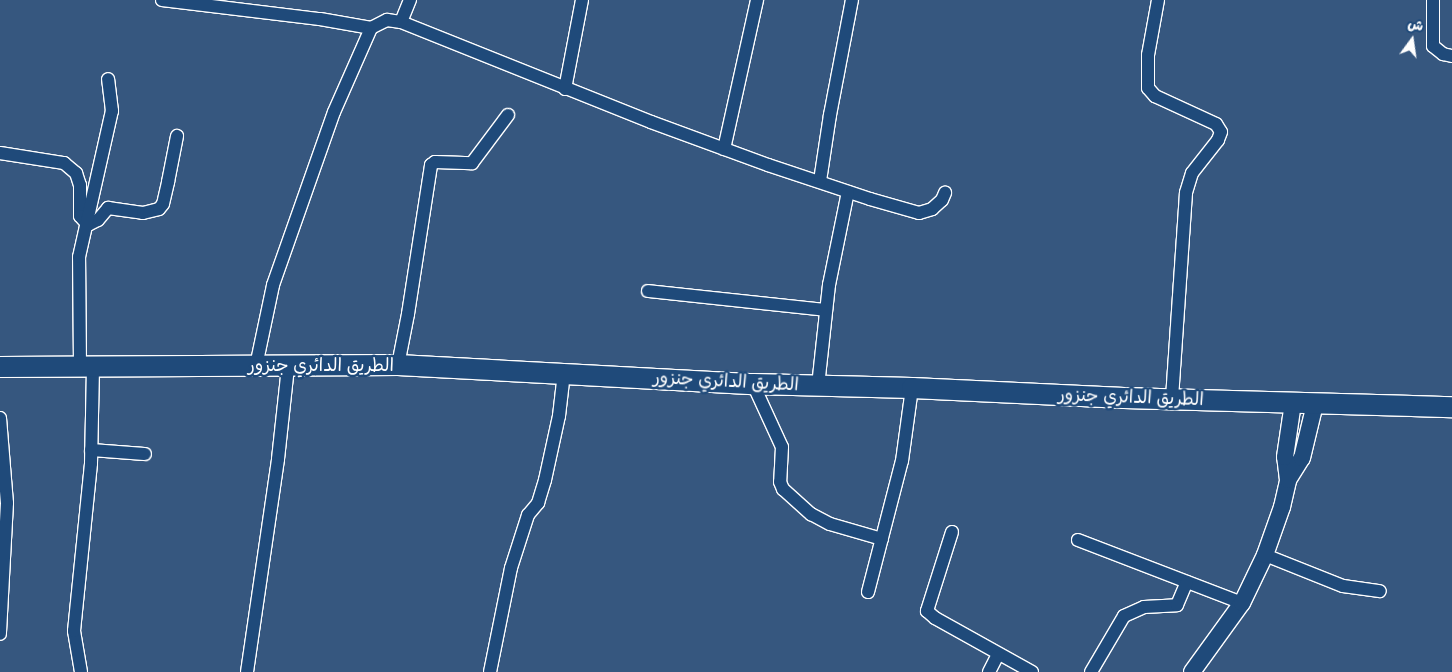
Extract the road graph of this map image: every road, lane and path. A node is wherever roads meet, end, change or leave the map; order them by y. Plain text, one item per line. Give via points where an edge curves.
1 (162, 0) edge
2 (410, 0) edge
3 (582, 0) edge
4 (757, 0) edge
5 (852, 0) edge
6 (1158, 0) edge
7 (1433, 0) edge
8 (240, 5) edge
9 (401, 22) junction
10 (371, 28) junction
11 (1452, 56) edge
12 (108, 79) dead end
13 (565, 89) junction
14 (508, 115) dead end
15 (177, 136) dead end
16 (724, 149) junction
17 (0, 153) edge
18 (820, 181) junction
19 (848, 192) junction
20 (945, 193) dead end
21 (88, 225) junction
22 (648, 291) dead end
23 (826, 310) junction
24 (398, 365) junction
25 (87, 366) junction
26 (256, 366) junction
27 (0, 367) edge
28 (288, 367) junction
29 (564, 373) junction
30 (753, 384) junction
31 (818, 386) junction
32 (912, 388) junction
33 (1172, 400) junction
34 (1293, 403) junction
35 (1315, 404) junction
36 (1452, 407) edge
37 (0, 418) edge
38 (92, 450) junction
39 (145, 454) dead end
40 (1288, 480) junction
41 (952, 532) dead end
42 (882, 539) junction
43 (1078, 540) dead end
44 (1265, 555) junction
45 (1187, 582) junction
46 (1380, 591) dead end
47 (868, 592) dead end
48 (1242, 603) junction
49 (0, 634) edge
50 (998, 654) junction
51 (81, 672) edge
52 (247, 672) edge
53 (490, 672) edge
54 (989, 672) edge
55 (1032, 672) edge
56 (1092, 672) edge
57 (1192, 672) edge

1 - 8 street
2 - 9 street
3 - 13 street
4 - 16 street
5 - 18 street
6 - 33 street via 1148,55 1148,88 1156,96 1216,124 1221,132 1192,173 1187,188
7 - 11 street via 1433,46
8 - 10 street
9 - 10 street via 387,20
9 - 13 street
10 - 26 street via 324,136 285,246 273,285
12 - 21 street via 112,111
13 - 16 street
14 - 24 street via 472,163 435,162 431,165
15 - 21 street via 163,204 158,209 143,212 108,208 98,220
16 - 18 street
17 - 21 street via 64,163 76,173 80,186 80,216
18 - 19 street
19 - 20 street via 919,213 932,209
19 - 23 street
21 - 25 street via 79,257 78,275
22 - 23 street
23 - 31 street
24 - 28 main road, الطريق الدائري جنزور
24 - 29 main road, الطريق الدائري جنزور
25 - 26 main road, الطريق الدائري جنزور
25 - 27 main road, الطريق الدائري جنزور
25 - 38 street
26 - 28 main road, الطريق الدائري جنزور
28 - 52 street
29 - 30 main road, الطريق الدائري جنزور
29 - 53 street via 548,471 538,503 528,516 511,568
30 - 31 main road, الطريق الدائري جنزور
30 - 42 street via 782,447 780,475 783,489 811,514 830,524
31 - 32 main road, الطريق الدائري جنزور
32 - 33 main road, الطريق الدائري جنزور
32 - 42 street via 903,454
33 - 34 main road, الطريق الدائري جنزور
34 - 35 main road, الطريق الدائري جنزور
34 - 40 street via 1285,457
35 - 36 main road, الطريق الدائري جنزور
35 - 40 street via 1302,458
37 - 49 street via 7,503
38 - 39 street
38 - 51 street via 74,631
40 - 44 street
41 - 50 street via 927,611
42 - 47 street
43 - 45 street
44 - 46 street via 1343,586
44 - 48 street
45 - 48 street
45 - 56 street via 1177,605 1144,607 1124,616
48 - 57 street
50 - 54 street
50 - 55 street

